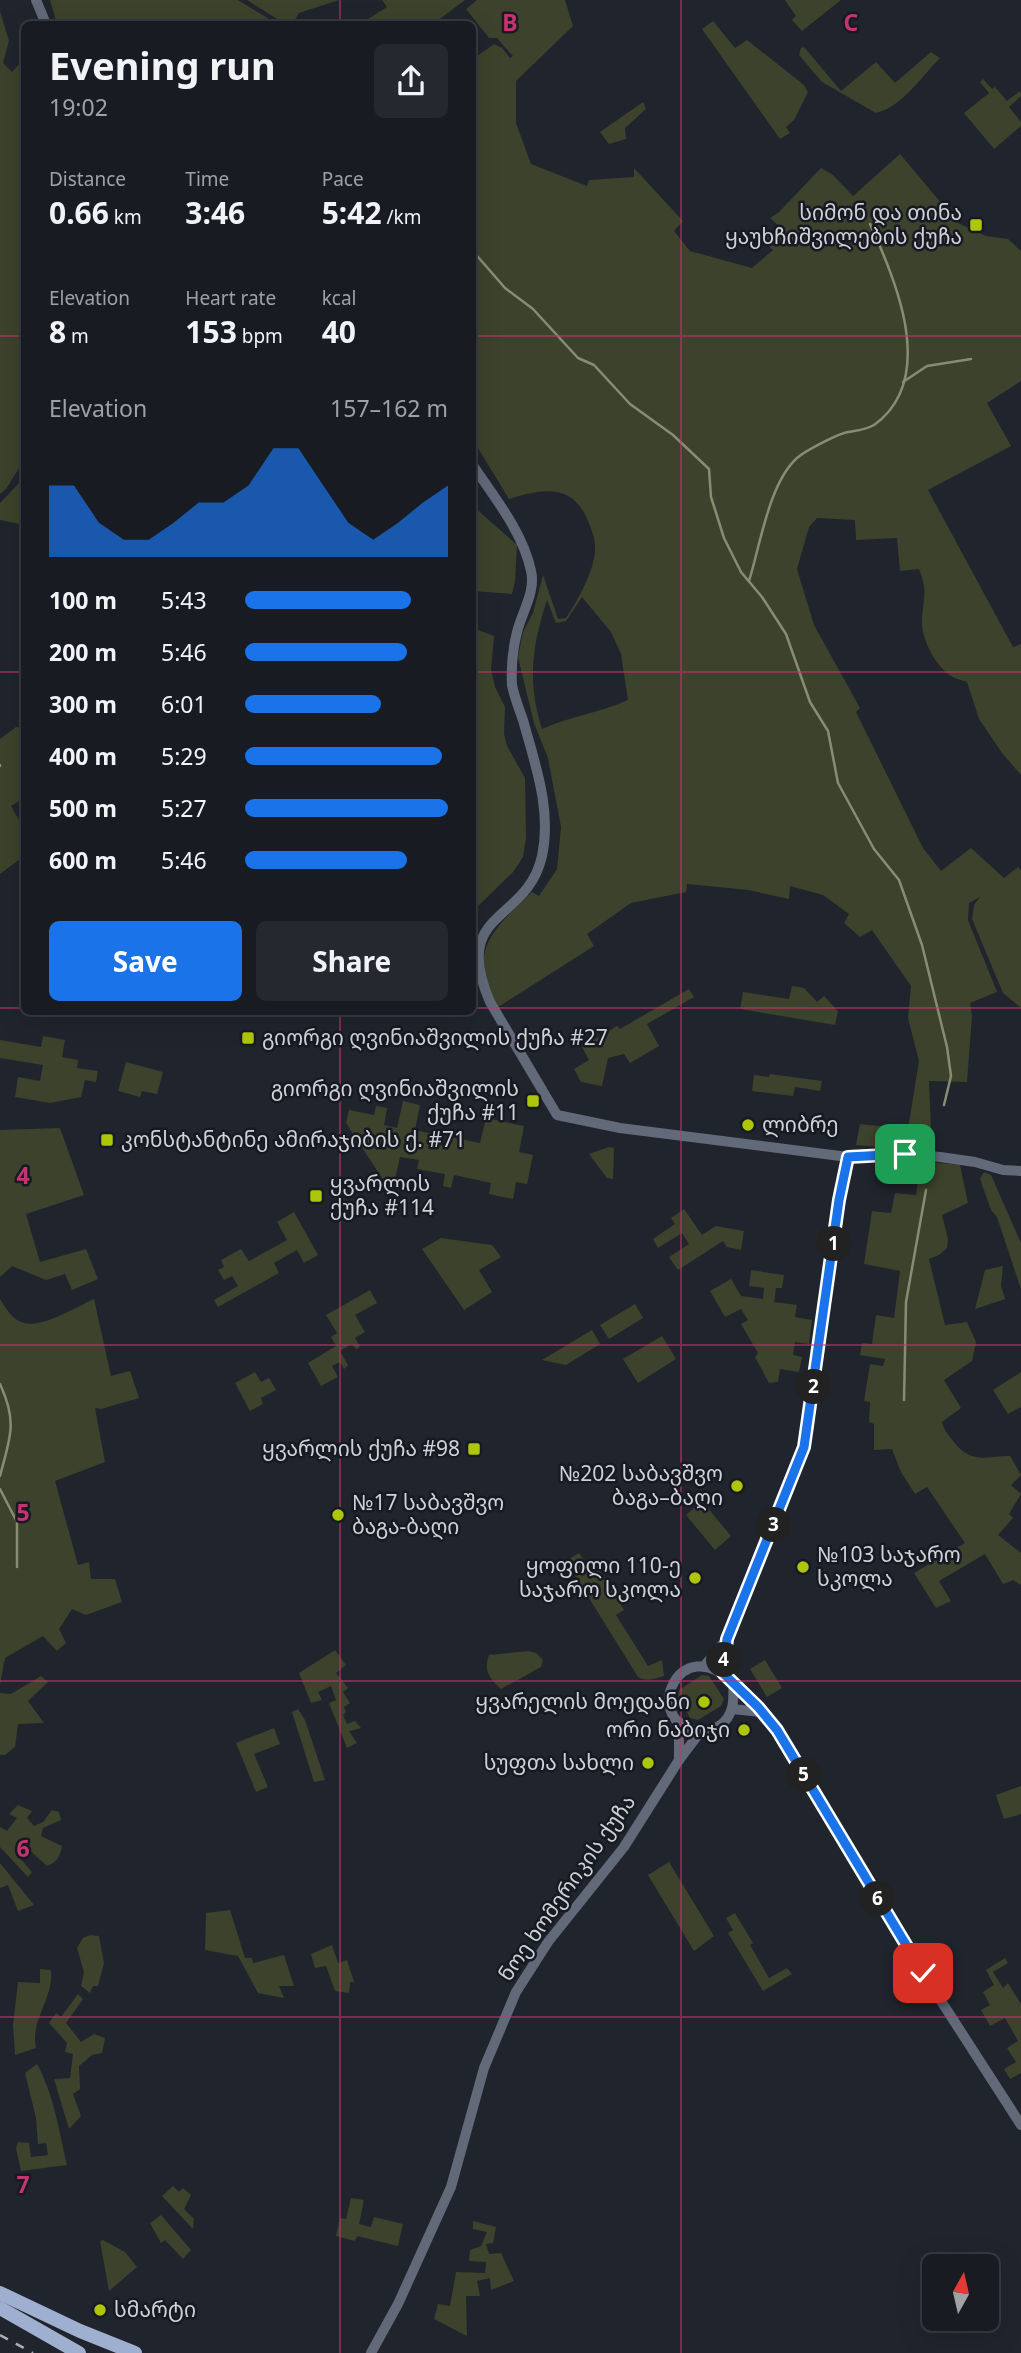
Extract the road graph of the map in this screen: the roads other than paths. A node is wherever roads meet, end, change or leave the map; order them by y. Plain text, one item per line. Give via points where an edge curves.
1 (36, 0) edge
2 (45, 21) edge
3 (476, 470) edge
4 (848, 1157) junction
5 (1021, 1171) edge
6 (727, 1639) junction
7 (705, 1665) junction
8 (723, 1673) junction
9 (733, 1682) junction
10 (732, 1709) junction
11 (761, 1712) junction
12 (679, 1722) junction
13 (701, 1731) junction
14 (678, 1760) junction
15 (1021, 2125) edge
16 (0, 2293) edge
17 (0, 2308) edge
18 (79, 2353) edge
19 (135, 2353) edge
20 (371, 2353) edge

1 - 2 street
3 - 4 street via 518,535 532,573 531,592 517,633 512,686 539,778 545,835 533,878 482,935 479,967 489,1002 557,1115 621,1128
4 - 5 street via 905,1154
4 - 6 street via 808,1432
6 - 7 street
6 - 8 street
7 - 8 street
7 - 12 street via 685,1670 671,1685 670,1707
8 - 9 street
9 - 10 street
9 - 11 street
10 - 11 street
10 - 13 street via 719,1726
11 - 15 street via 777,1730
12 - 13 street
12 - 14 street
13 - 14 street, ნოე ხომერიკის ქუჩა
14 - 20 street, ნოე ხომერიკის ქუჩა via 624,1847 548,1942 516,1992 484,2068 451,2187
16 - 19 main road
17 - 18 main road

